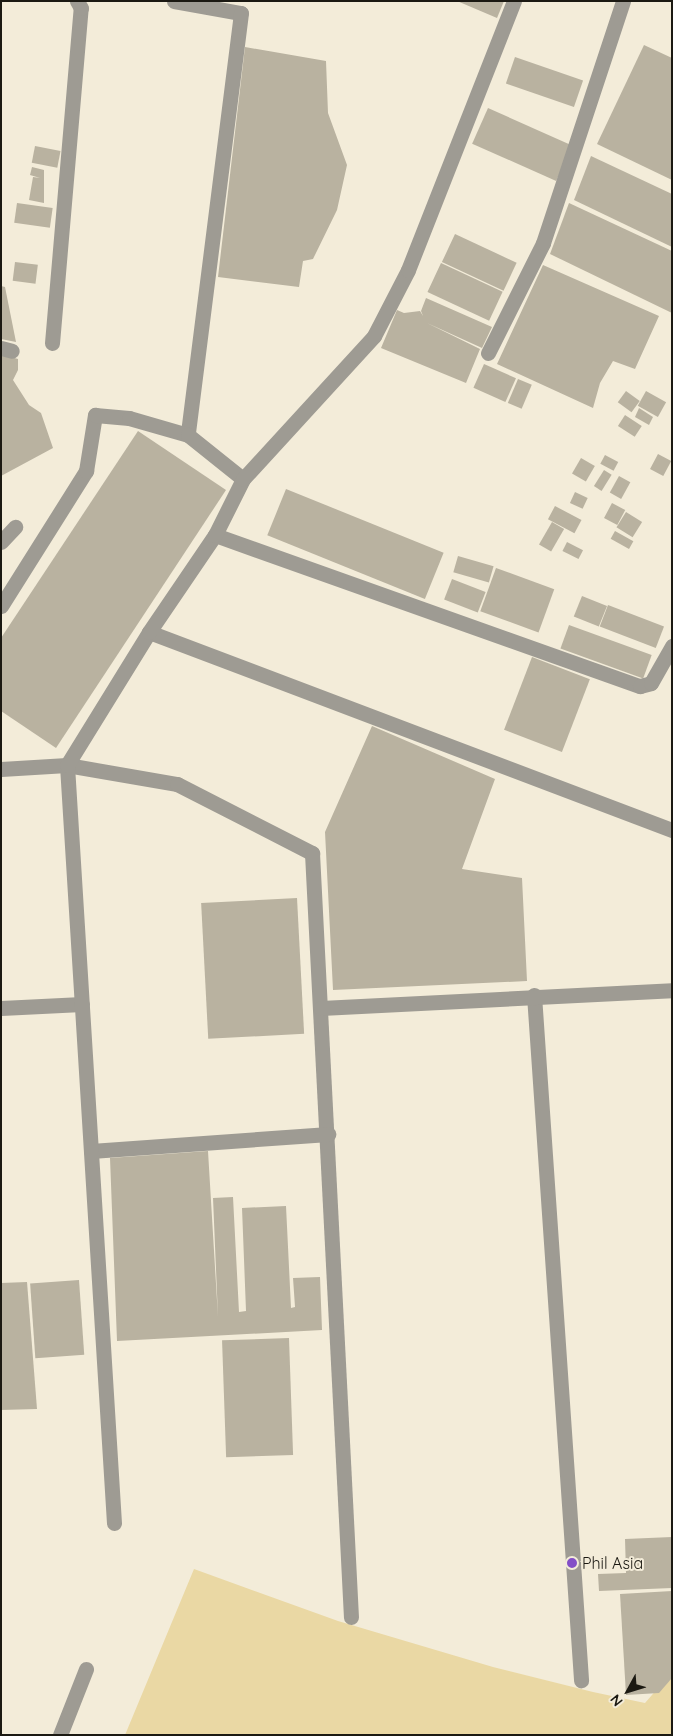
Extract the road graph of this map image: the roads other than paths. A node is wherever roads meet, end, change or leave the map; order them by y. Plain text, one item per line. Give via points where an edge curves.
1 (76, 1) edge
2 (174, 1) edge
3 (514, 1) edge
4 (623, 1) edge
5 (52, 343) dead end
6 (488, 353) dead end
7 (188, 435) junction
8 (244, 480) junction
9 (15, 527) dead end
10 (215, 535) junction
11 (1, 542) edge
12 (1, 606) edge
13 (149, 632) junction
14 (672, 646) edge
15 (67, 765) junction
16 (1, 770) edge
17 (672, 830) edge
18 (672, 990) edge
19 (534, 995) junction
20 (82, 1004) junction
21 (1, 1008) edge
22 (321, 1008) junction
23 (328, 1134) junction
24 (91, 1151) junction
25 (114, 1523) dead end
26 (351, 1617) dead end
27 (86, 1669) dead end
28 (581, 1680) dead end
29 (60, 1735) edge

1 - 5 lane via 81,8
2 - 7 lane via 241,13
3 - 8 lane via 408,270 374,336
4 - 6 lane via 543,243
7 - 8 lane
7 - 12 lane via 128,418 96,415 86,471
8 - 10 lane
9 - 11 lane
10 - 13 lane
10 - 14 lane via 640,686 650,683
13 - 15 lane
13 - 17 lane
15 - 16 lane
15 - 20 lane
15 - 22 lane via 177,784 312,853
18 - 19 lane
19 - 22 lane
19 - 28 lane
20 - 21 lane
20 - 24 lane
22 - 23 lane
23 - 24 lane
23 - 26 lane
24 - 25 lane
27 - 29 lane

